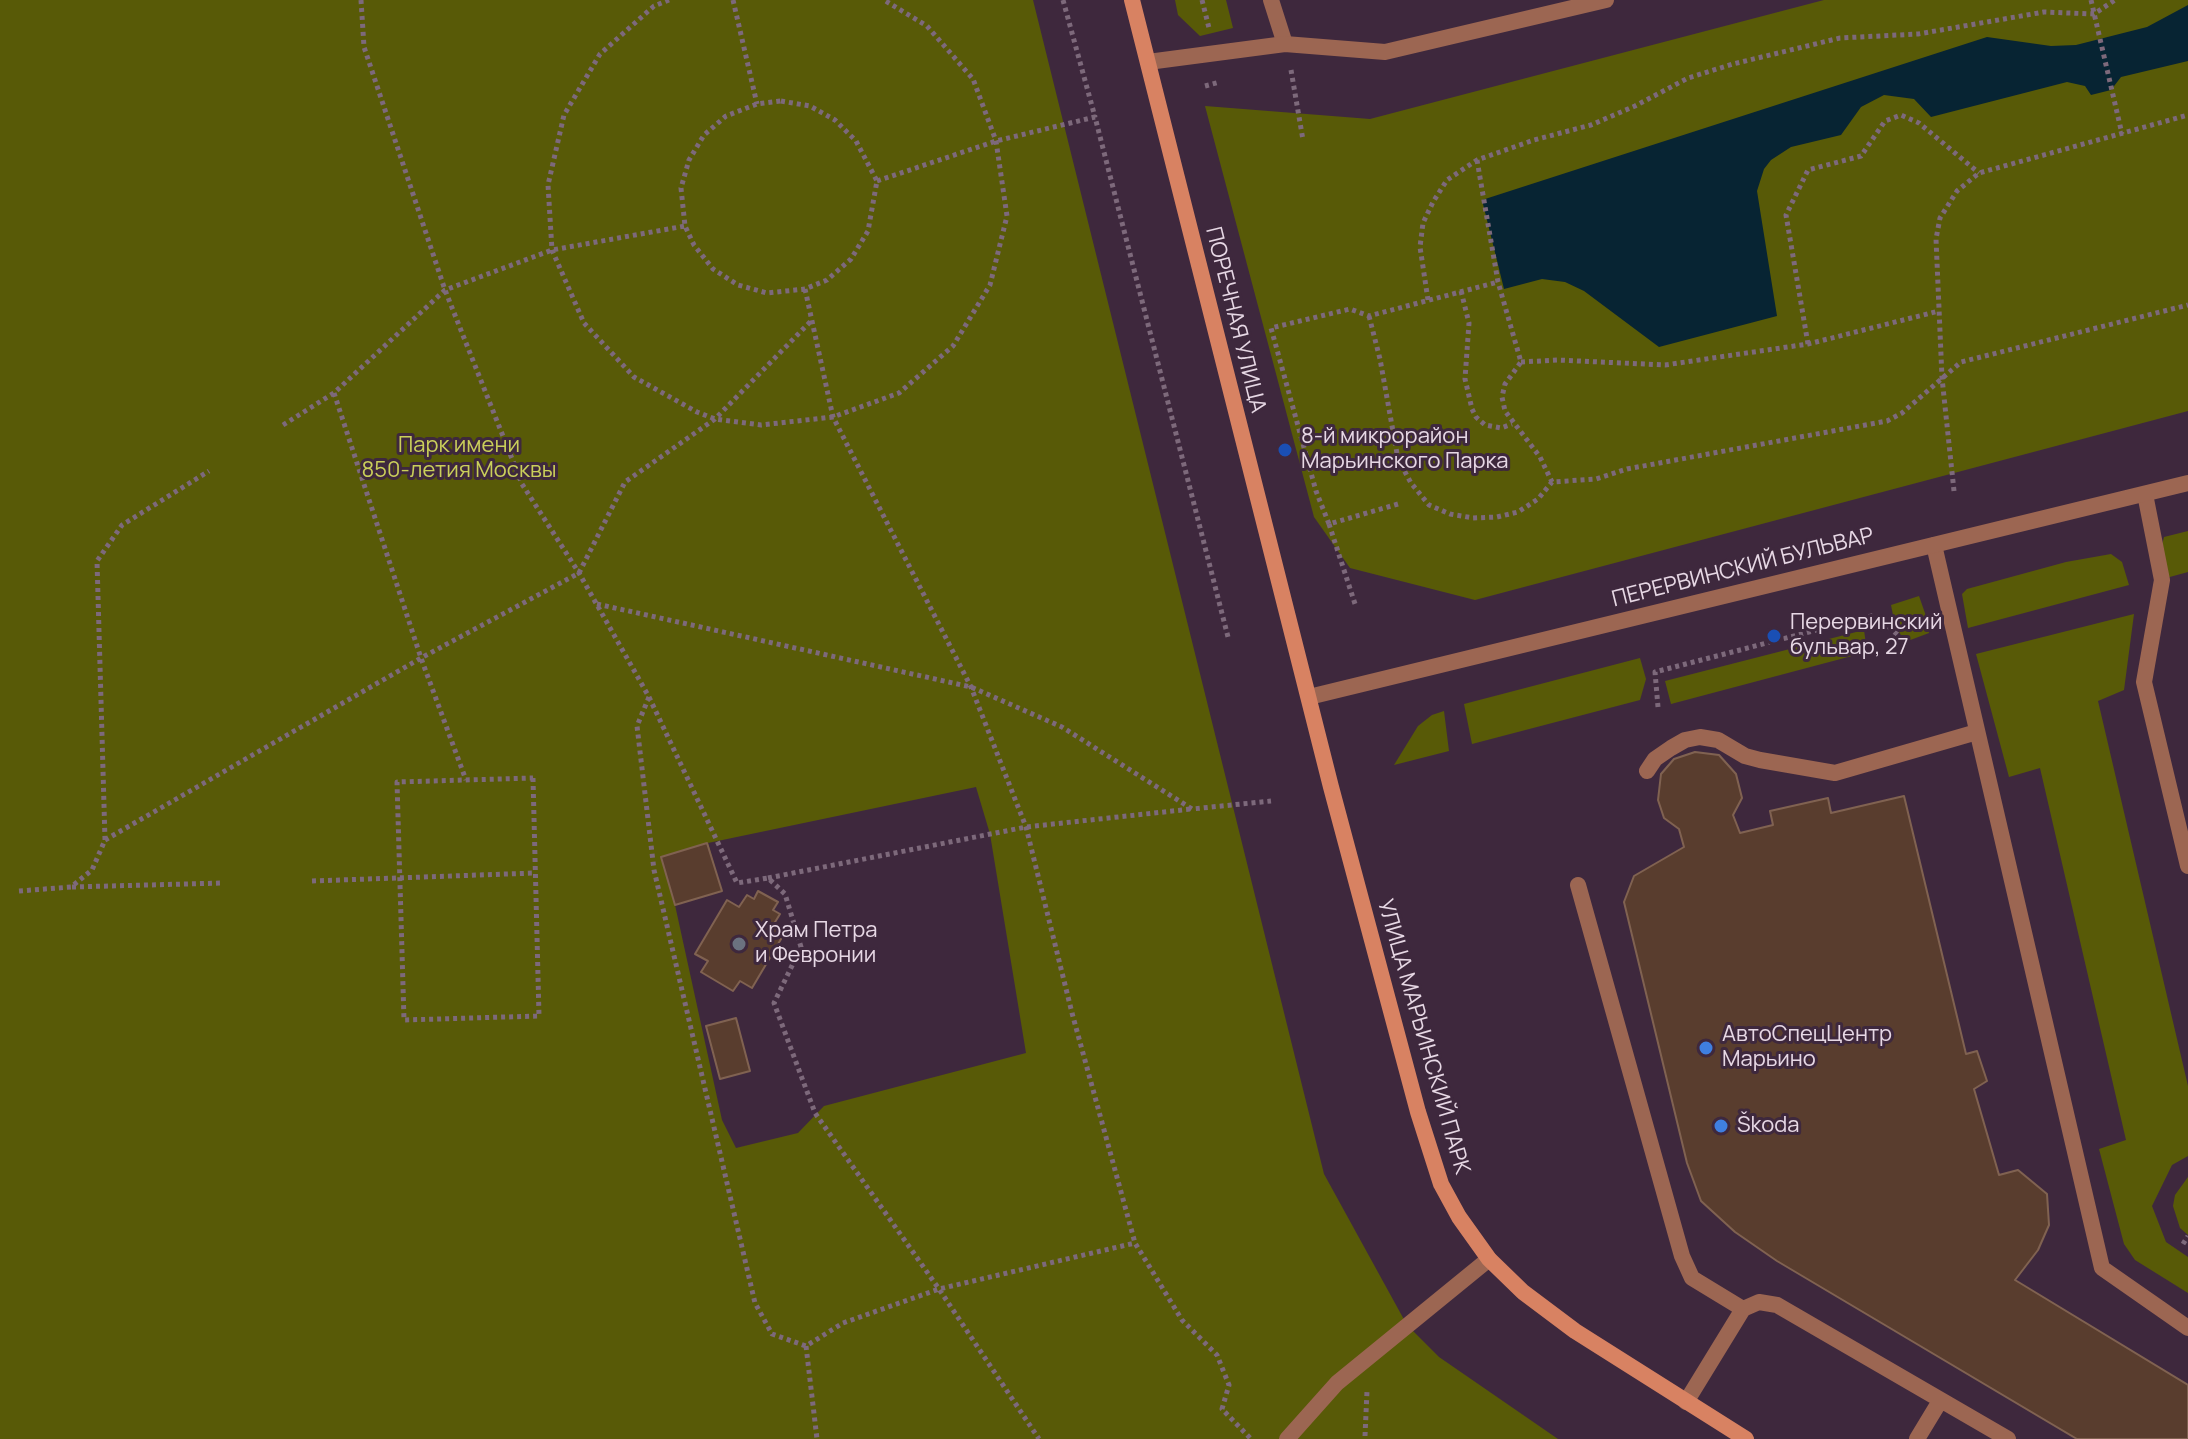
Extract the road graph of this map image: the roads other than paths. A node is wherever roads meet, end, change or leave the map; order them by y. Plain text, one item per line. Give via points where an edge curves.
1 (1132, 0) edge
2 (1271, 0) edge
3 (1606, 0) edge
4 (1285, 44) junction
5 (1148, 62) junction
6 (2188, 483) edge
7 (2145, 494) junction
8 (1934, 545) junction
9 (1309, 697) junction
10 (1977, 732) junction
11 (1647, 771) dead end
12 (2188, 866) edge
13 (1578, 885) dead end
14 (1489, 1259) junction
15 (1743, 1309) junction
16 (2188, 1328) edge
17 (1940, 1401) junction
18 (1686, 1402) junction
19 (1287, 1439) edge
20 (1746, 1439) edge
21 (1917, 1439) edge
22 (2008, 1439) edge

1 - 5 main road, ПОРЕЧНАЯ УЛИЦА
2 - 4 street
3 - 4 street via 1385,52
4 - 5 street
5 - 9 main road, ПОРЕЧНАЯ УЛИЦА
6 - 7 street, ПЕРЕРВИНСКИЙ БУЛЬВАР
7 - 8 street, ПЕРЕРВИНСКИЙ БУЛЬВАР
7 - 12 street via 2162,580 2144,682
8 - 9 street, ПЕРЕРВИНСКИЙ БУЛЬВАР
8 - 10 street
9 - 14 main road, УЛИЦА МАРЬИНСКИЙ ПАРК via 1429,1151 1459,1217
10 - 11 street via 1835,773 1760,760 1700,737 1671,748
10 - 16 street via 2102,1268
13 - 15 street via 1682,1256 1692,1278
14 - 18 main road, УЛИЦА МАРЬИНСКИЙ ПАРК via 1575,1331
14 - 19 street via 1337,1383
15 - 17 street via 1759,1302 1777,1305
15 - 18 street
17 - 21 street
17 - 22 street
18 - 20 main road, УЛИЦА МАРЬИНСКИЙ ПАРК

